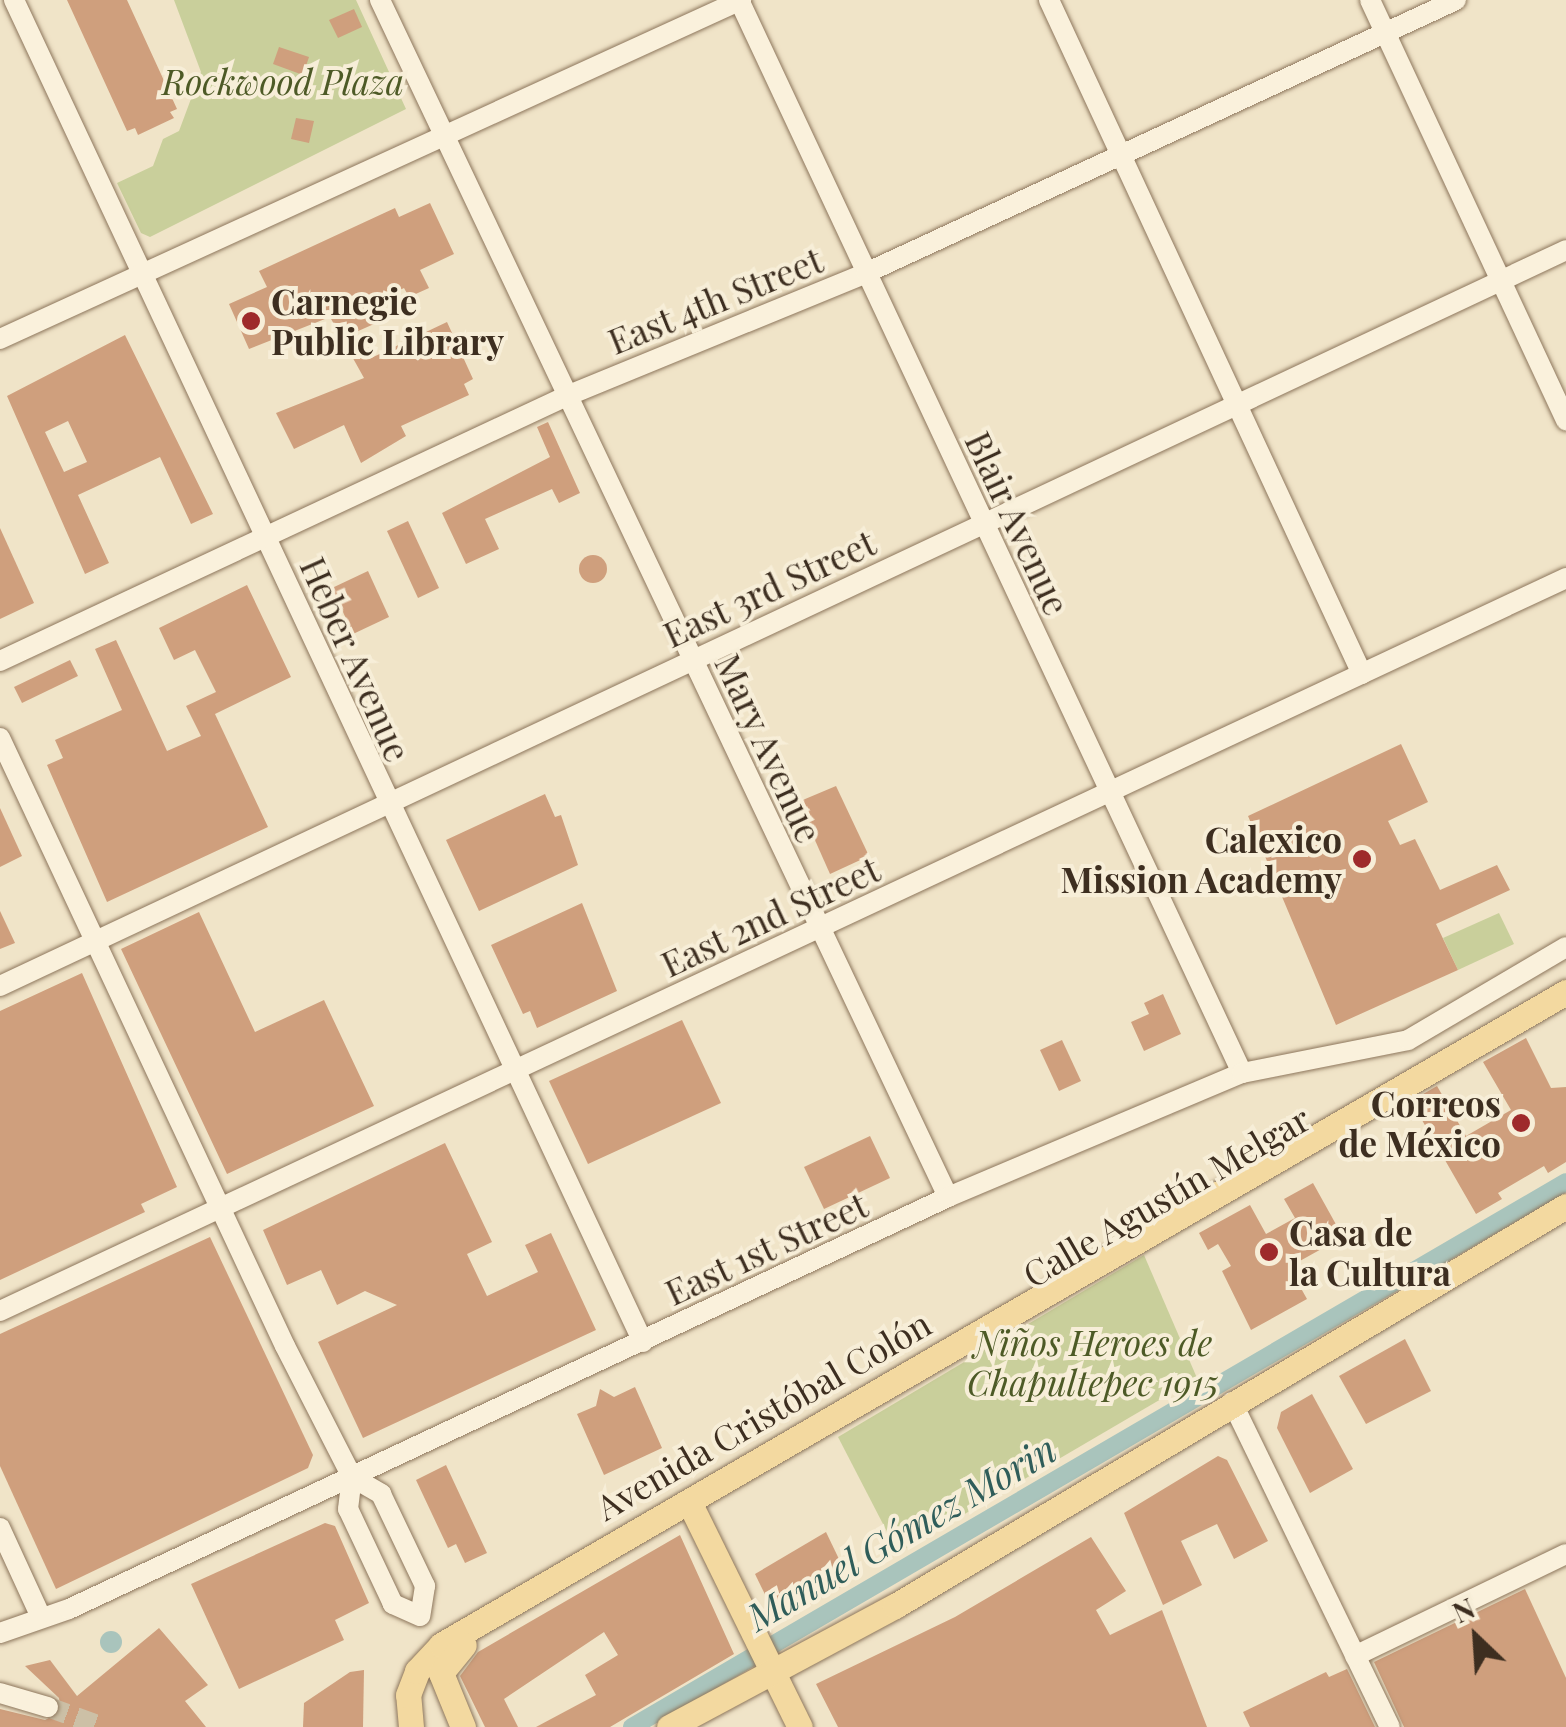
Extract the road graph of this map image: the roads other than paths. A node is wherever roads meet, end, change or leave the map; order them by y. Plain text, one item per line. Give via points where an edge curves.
1 (380, 0) edge
2 (740, 0) edge
3 (1049, 0) edge
4 (1370, 0) edge
5 (1456, 0) edge
6 (11, 7) edge
7 (1386, 33) junction
8 (443, 134) junction
9 (1121, 156) junction
10 (1566, 250) edge
11 (142, 272) junction
12 (866, 273) junction
13 (1504, 279) junction
14 (0, 339) edge
15 (569, 395) junction
16 (1238, 405) junction
17 (1566, 421) edge
18 (982, 523) junction
19 (264, 534) junction
20 (1566, 578) edge
21 (0, 661) edge
22 (691, 661) junction
23 (1362, 674) junction
24 (0, 738) edge
25 (1108, 793) junction
26 (388, 806) junction
27 (819, 929) junction
28 (94, 942) junction
29 (1566, 947) edge
30 (0, 986) edge
31 (1566, 992) edge
32 (1512, 1023) junction
33 (515, 1071) junction
34 (1242, 1073) junction
35 (948, 1197) junction
36 (1566, 1206) edge
37 (219, 1208) junction
38 (0, 1311) edge
39 (643, 1342) junction
40 (1232, 1402) junction
41 (352, 1477) junction
42 (693, 1510) junction
43 (0, 1528) edge
44 (1566, 1554) edge
45 (40, 1615) junction
46 (0, 1633) edge
47 (1355, 1656) junction
48 (773, 1673) junction
49 (0, 1693) edge
50 (48, 1707) tunnel mouth
51 (411, 1727) edge
52 (463, 1727) edge
53 (669, 1727) edge
54 (800, 1727) edge
55 (1390, 1727) edge

1 - 8 street, Mary Avenue
2 - 8 street
2 - 12 street, Blair Avenue
3 - 9 street
4 - 7 street
5 - 7 street, East 4th Street
6 - 11 street, Heber Avenue
7 - 9 street, East 4th Street
7 - 13 street
8 - 11 street
8 - 15 street, Mary Avenue
9 - 12 street, East 4th Street
9 - 16 street
10 - 13 street, East 3rd Street
11 - 14 street
11 - 19 street, Heber Avenue
12 - 15 street, East 4th Street
12 - 18 street, Blair Avenue
13 - 16 street, East 3rd Street
13 - 17 street
15 - 19 street, East 4th Street
15 - 22 street, Mary Avenue
16 - 18 street, East 3rd Street
16 - 23 street
18 - 22 street, East 3rd Street
18 - 25 street, Blair Avenue
19 - 21 street, East 4th Street
19 - 26 street, Heber Avenue
20 - 23 street, East 2nd Street
22 - 26 street, East 3rd Street
22 - 27 street, Mary Avenue
23 - 25 street, East 2nd Street
24 - 28 street
25 - 27 street, East 2nd Street
25 - 34 street, Blair Avenue
26 - 28 street, East 3rd Street
26 - 33 street, Heber Avenue
27 - 33 street, East 2nd Street
27 - 35 street, Mary Avenue
28 - 30 street, East 3rd Street
28 - 37 street
29 - 34 street, East 1st Street via 1408,1040
31 - 32 main road, Avenida Cristóbal Colón
32 - 42 main road, Calle Agustín Melgar via 1485,1050 1424,1087
32 - 51 main road, Avenida Cristóbal Colón via 441,1644 417,1671 408,1695
33 - 37 street, East 2nd Street
33 - 39 street, Heber Avenue
34 - 35 street, East 1st Street
35 - 39 street, East 1st Street
36 - 40 main road
37 - 38 street, East 2nd Street
37 - 41 street
39 - 41 street, East 1st Street
40 - 47 street
40 - 48 main road
41 - 41 street via 380,1494 426,1586 420,1616 392,1604 348,1509
41 - 45 street, East 1st Street via 69,1609
42 - 48 main road
42 - 52 main road, Calle Agustín Melgar via 455,1650 441,1673
43 - 45 street
44 - 47 street
45 - 46 street, East 1st Street
47 - 55 street
48 - 53 main road
48 - 54 main road
49 - 50 street

